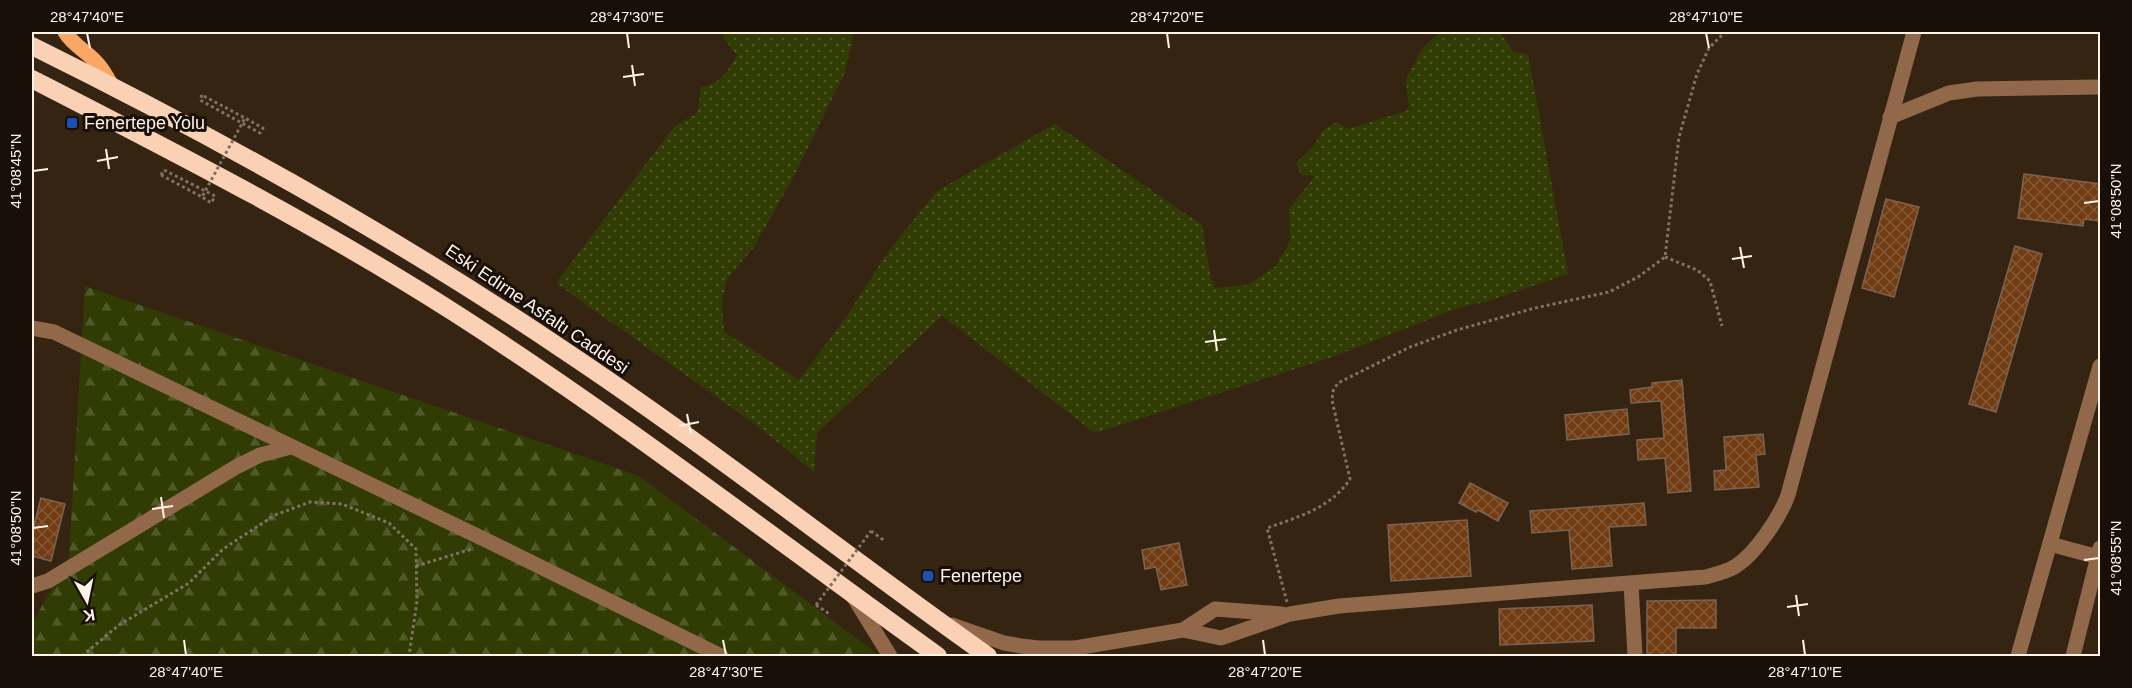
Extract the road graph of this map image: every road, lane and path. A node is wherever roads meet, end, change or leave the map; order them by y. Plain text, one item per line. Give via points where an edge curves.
1 (65, 32) edge
2 (1725, 32) edge
3 (1914, 32) edge
4 (32, 46) edge
5 (32, 80) edge
6 (32, 84) edge
7 (112, 86) junction
8 (2100, 87) edge
9 (51, 90) junction
10 (1890, 117) junction
11 (245, 118) junction
12 (202, 197) junction
13 (1665, 257) junction
14 (1722, 326) dead end
15 (32, 328) edge
16 (2100, 366) edge
17 (291, 447) junction
18 (885, 541) dead end
19 (492, 543) junction
20 (2050, 544) junction
21 (2099, 553) edge
22 (416, 566) junction
23 (1631, 584) junction
24 (32, 586) edge
25 (851, 594) junction
26 (1290, 614) junction
27 (831, 615) dead end
28 (938, 620) junction
29 (1183, 630) junction
30 (1073, 652) edge
31 (82, 657) edge
32 (410, 657) edge
33 (721, 657) edge
34 (890, 657) edge
35 (938, 657) edge
36 (988, 657) edge
37 (1635, 657) edge
38 (2018, 657) edge
39 (2073, 657) edge

1 - 7 main road via 95,61
2 - 13 path via 1709,48 1697,74 1679,136
3 - 10 lane
4 - 7 highway, Eski Edirne Asfaltı Caddesi
5 - 9 highway
6 - 9 highway
7 - 28 highway, Eski Edirne Asfaltı Caddesi via 361,221 445,272 654,413
8 - 10 lane via 1977,88 1949,93
9 - 25 highway via 222,178 432,299 568,388
10 - 23 lane via 1788,495 1778,519 1738,565 1726,571 1705,577
11 - 11 path, bridge via 202,95 200,100 260,133 263,128
11 - 12 path, bridge
12 - 12 path, bridge via 161,176 164,170 215,196 211,203
13 - 14 path via 1697,270 1710,281
13 - 26 path via 1609,292 1457,330 1410,347 1338,383 1332,400 1350,479 1335,497 1314,510 1267,528
15 - 17 lane via 54,332
16 - 20 lane
17 - 19 lane
17 - 24 lane via 260,455 236,467 48,581
18 - 27 path, bridge via 871,531 816,605
19 - 22 path
19 - 33 lane
20 - 21 lane
20 - 38 lane
21 - 39 lane
22 - 31 path via 416,549 389,523 342,504 310,502 275,515 223,549 189,583 119,625
22 - 32 path via 417,602
23 - 26 lane via 1339,606
23 - 37 lane
25 - 34 lane
25 - 35 highway
26 - 29 lane via 1221,638
26 - 29 lane via 1215,609
28 - 30 lane via 1004,643
28 - 36 highway, Eski Edirne Asfaltı Caddesi
29 - 30 lane

